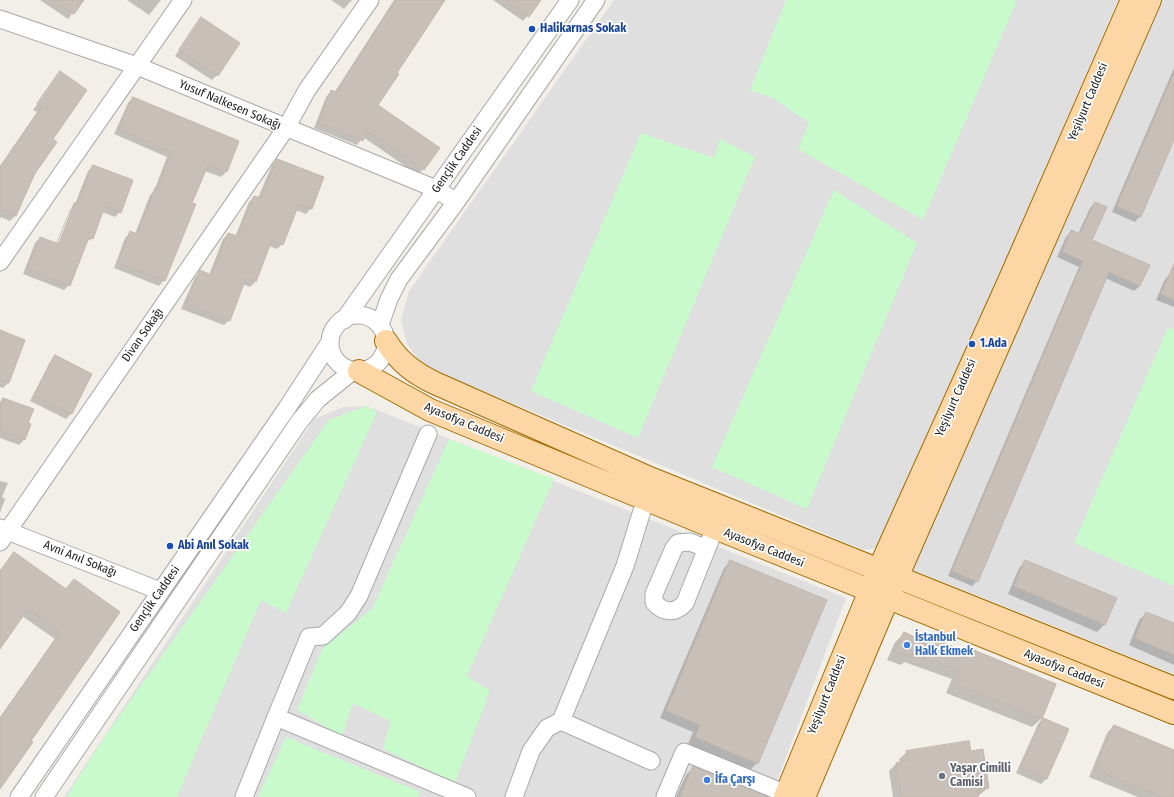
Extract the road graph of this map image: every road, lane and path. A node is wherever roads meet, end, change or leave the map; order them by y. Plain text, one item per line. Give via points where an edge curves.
1 (183, 0) edge
2 (370, 0) edge
3 (570, 0) edge
4 (596, 0) edge
5 (1132, 0) edge
6 (1150, 0) edge
7 (0, 19) edge
8 (137, 66) junction
9 (286, 128) junction
10 (436, 189) junction
11 (456, 202) junction
12 (1053, 202) junction
13 (0, 262) edge
14 (344, 320) junction
15 (383, 333) junction
16 (330, 342) junction
17 (356, 370) junction
18 (428, 434) dead end
19 (652, 479) junction
20 (644, 499) junction
21 (715, 528) junction
22 (3, 534) edge
23 (707, 549) dead end
24 (889, 573) junction
25 (160, 591) junction
26 (879, 594) junction
27 (1174, 688) edge
28 (1174, 713) edge
29 (276, 717) junction
30 (561, 722) junction
31 (650, 761) dead end
32 (792, 796) edge
33 (19, 797) edge
34 (44, 797) edge
35 (244, 797) edge
36 (467, 797) edge
37 (514, 797) edge
38 (666, 797) edge

1 - 8 street
2 - 9 street, Divan Sokağı via 307,90
3 - 10 street, Gençlik Caddesi
4 - 11 street, Gençlik Caddesi
5 - 12 main road, Yeşilyurt Caddesi
6 - 12 main road, Yeşilyurt Caddesi
7 - 8 street, Yusuf Nalkesen Sokağı
8 - 9 street, Yusuf Nalkesen Sokağı
8 - 13 street
9 - 10 street, Yusuf Nalkesen Sokağı
9 - 22 street, Divan Sokağı
10 - 11 street, Yusuf Nalkesen Sokağı
10 - 14 street, Gençlik Caddesi
11 - 15 street, Gençlik Caddesi via 399,279 389,299
12 - 24 main road, Yeşilyurt Caddesi
14 - 15 street via 353,316 371,319
14 - 16 street via 337,325
15 - 17 street via 385,350 381,358 367,369
15 - 19 main road, Ayasofya Caddesi via 394,355 421,376
16 - 17 street via 335,359 342,365
16 - 25 street, Gençlik Caddesi
17 - 20 main road, Ayasofya Caddesi via 430,410
17 - 34 street, Gençlik Caddesi via 318,399 299,422
18 - 29 street via 358,596 348,613 323,636 309,637
19 - 20 street
19 - 24 main road, Ayasofya Caddesi
20 - 21 main road, Ayasofya Caddesi
20 - 30 street via 625,566
21 - 23 street
21 - 26 main road, Ayasofya Caddesi
22 - 25 street, Avni Anıl Sokağı
24 - 26 main road, Yeşilyurt Caddesi
24 - 27 main road, Ayasofya Caddesi
25 - 33 street, Gençlik Caddesi
26 - 28 main road, Ayasofya Caddesi
26 - 32 main road, Yeşilyurt Caddesi
29 - 35 street
29 - 36 street
30 - 31 street
30 - 37 street via 547,728 531,751
32 - 38 street via 684,752

